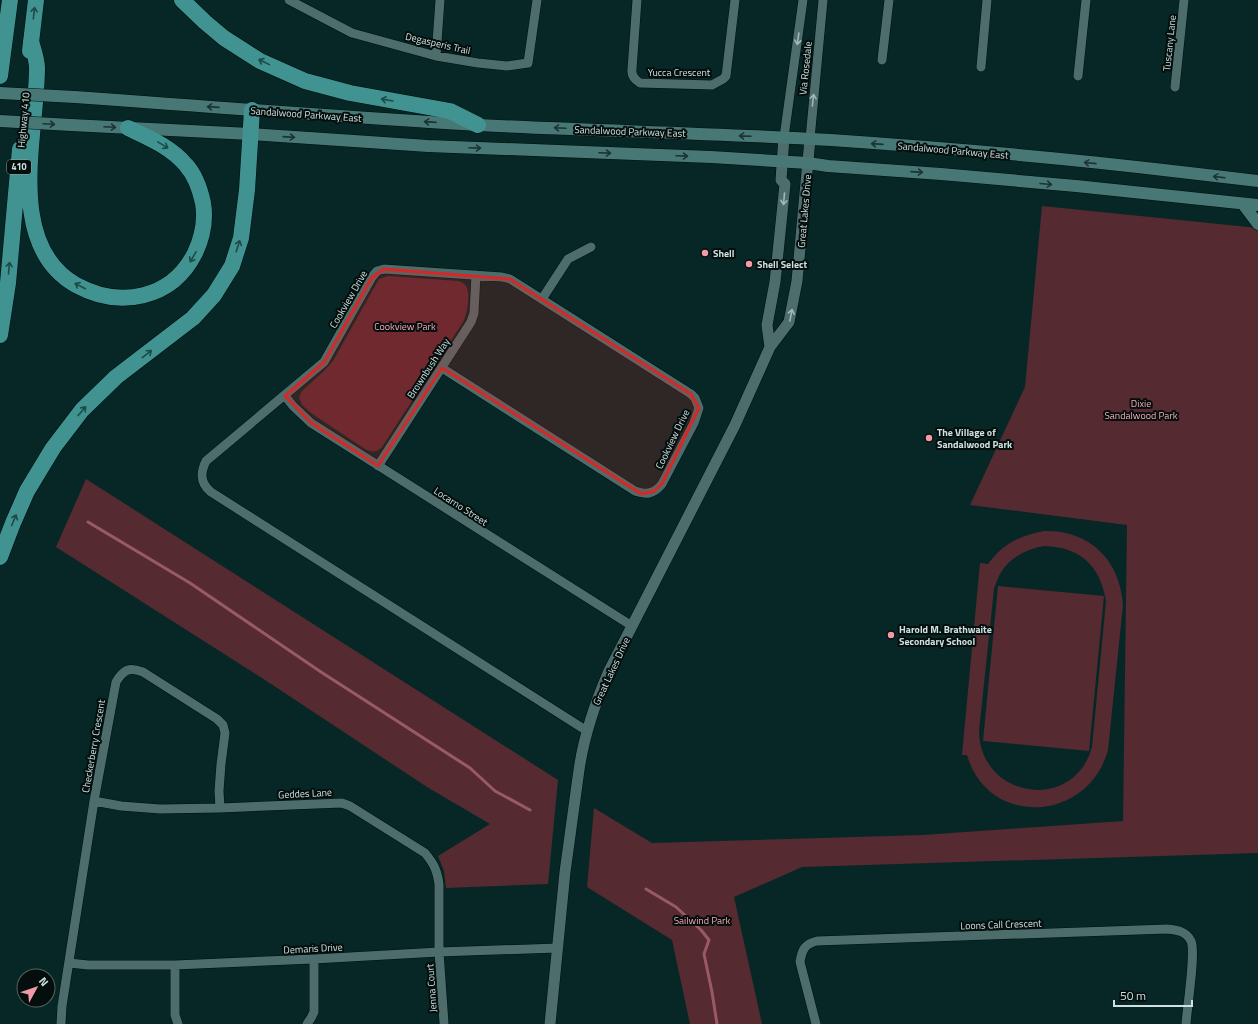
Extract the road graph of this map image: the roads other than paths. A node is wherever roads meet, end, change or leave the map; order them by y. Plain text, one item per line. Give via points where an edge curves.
1 (10, 0) edge
2 (36, 0) edge
3 (182, 0) edge
4 (289, 0) edge
5 (440, 0) edge
6 (537, 0) edge
7 (637, 0) edge
8 (735, 0) edge
9 (803, 0) edge
10 (823, 0) edge
11 (889, 0) edge
12 (987, 0) edge
13 (1086, 0) edge
14 (1184, 0) edge
15 (31, 41) junction
16 (436, 56) junction
17 (882, 60) dead end
18 (981, 68) dead end
19 (0, 76) edge
20 (1078, 76) dead end
21 (1175, 88) dead end
22 (0, 93) edge
23 (252, 110) junction
24 (0, 121) edge
25 (478, 125) junction
26 (128, 128) junction
27 (250, 134) junction
28 (784, 137) junction
29 (810, 139) junction
30 (782, 162) junction
31 (808, 163) junction
32 (1258, 181) edge
33 (1243, 204) junction
34 (1258, 205) edge
35 (1258, 224) edge
36 (591, 247) dead end
37 (476, 275) junction
38 (542, 299) junction
39 (0, 335) edge
40 (770, 347) junction
41 (442, 368) junction
42 (285, 396) junction
43 (378, 466) junction
44 (0, 557) edge
45 (632, 626) junction
46 (587, 731) junction
47 (94, 801) junction
48 (220, 808) junction
49 (558, 948) junction
50 (439, 952) junction
51 (314, 959) junction
52 (69, 963) junction
53 (175, 965) junction
54 (444, 1023) dead end
55 (60, 1024) edge
56 (178, 1024) edge
57 (306, 1024) edge
58 (550, 1024) edge
59 (816, 1024) edge
60 (1186, 1024) edge

1 - 19 highway
15 -> 2 highway, Highway 410 / 410
25 -> 3 highway via 450,111 350,93 305,81 260,61 224,38
4 - 16 street, Degasperis Trail via 352,33
5 - 16 street
6 - 16 street, Degasperis Trail via 528,63 507,66
7 - 8 street, Yucca Crescent via 632,73 635,80 640,83 712,85 726,76
9 -> 28 street, Via Rosedale
29 -> 10 street, Via Rosedale
11 - 17 street
12 - 18 street
13 - 20 street
14 - 21 street, Tuscany Lane
26 -> 15 highway via 163,145 186,164 195,176 201,193 205,219 200,244 192,260 176,278 151,293 124,298 96,294 72,283 48,258 38,237 29,191 37,66
39 -> 15 highway, Highway 410 / 410 via 8,283
23 -> 22 main road, Sandalwood Parkway East, bridge
25 -> 23 main road, Sandalwood Parkway East
23 - 27 highway
24 -> 26 main road, bridge
28 -> 25 main road, Sandalwood Parkway East
26 - 27 main road
27 -> 30 main road via 428,146
44 -> 27 highway via 27,491 82,410 116,377 193,318 214,295 232,266 240,238 247,190
28 - 29 main road, Sandalwood Parkway East
28 - 30 street
29 - 31 street, Great Lakes Drive
32 -> 29 main road, Sandalwood Parkway East via 974,151
30 - 31 main road
30 -> 40 street via 781,180 785,184 781,228 767,324
31 -> 33 main road via 1076,186
40 -> 31 street, Great Lakes Drive via 790,322 797,281
33 - 34 main road
33 - 35 main road
36 - 38 street via 568,259
37 - 38 street, Cookview Drive via 510,279
37 - 41 street, Brownbush Way via 474,313 471,322
37 - 42 street, Cookview Drive via 384,269 377,271 324,362
38 - 41 street, Cookview Drive via 695,398 699,408 698,414 658,489 647,494 635,492
40 - 45 street, Great Lakes Drive via 735,425
41 - 43 street, Brownbush Way
42 - 43 street, Locarno Street via 311,423
42 - 46 street, Cookview Drive via 206,461 201,479 208,489
43 - 45 street, Locarno Street
45 - 46 street, Great Lakes Drive via 602,688
46 - 49 street, Great Lakes Drive via 568,848
47 - 48 street, Geddes Lane via 160,809
47 - 48 street, Checkerberry Crescent via 116,682 127,670 134,669 143,672 223,725 225,733 219,791
47 - 52 street, Checkerberry Crescent
48 - 50 street, Geddes Lane via 342,803 425,853 434,864 439,884
49 - 50 street, Demaris Drive
49 - 58 street, Great Lakes Drive
50 - 51 street, Demaris Drive
50 - 54 street, Jenna Court
51 - 53 street, Demaris Drive
51 - 57 street via 314,1012
52 - 53 street, Demaris Drive
52 - 55 street, Checkerberry Crescent
53 - 56 street via 175,1016
59 - 60 street, Loons Call Crescent via 800,962 804,948 817,940 1167,929 1186,934 1191,942 1192,960

